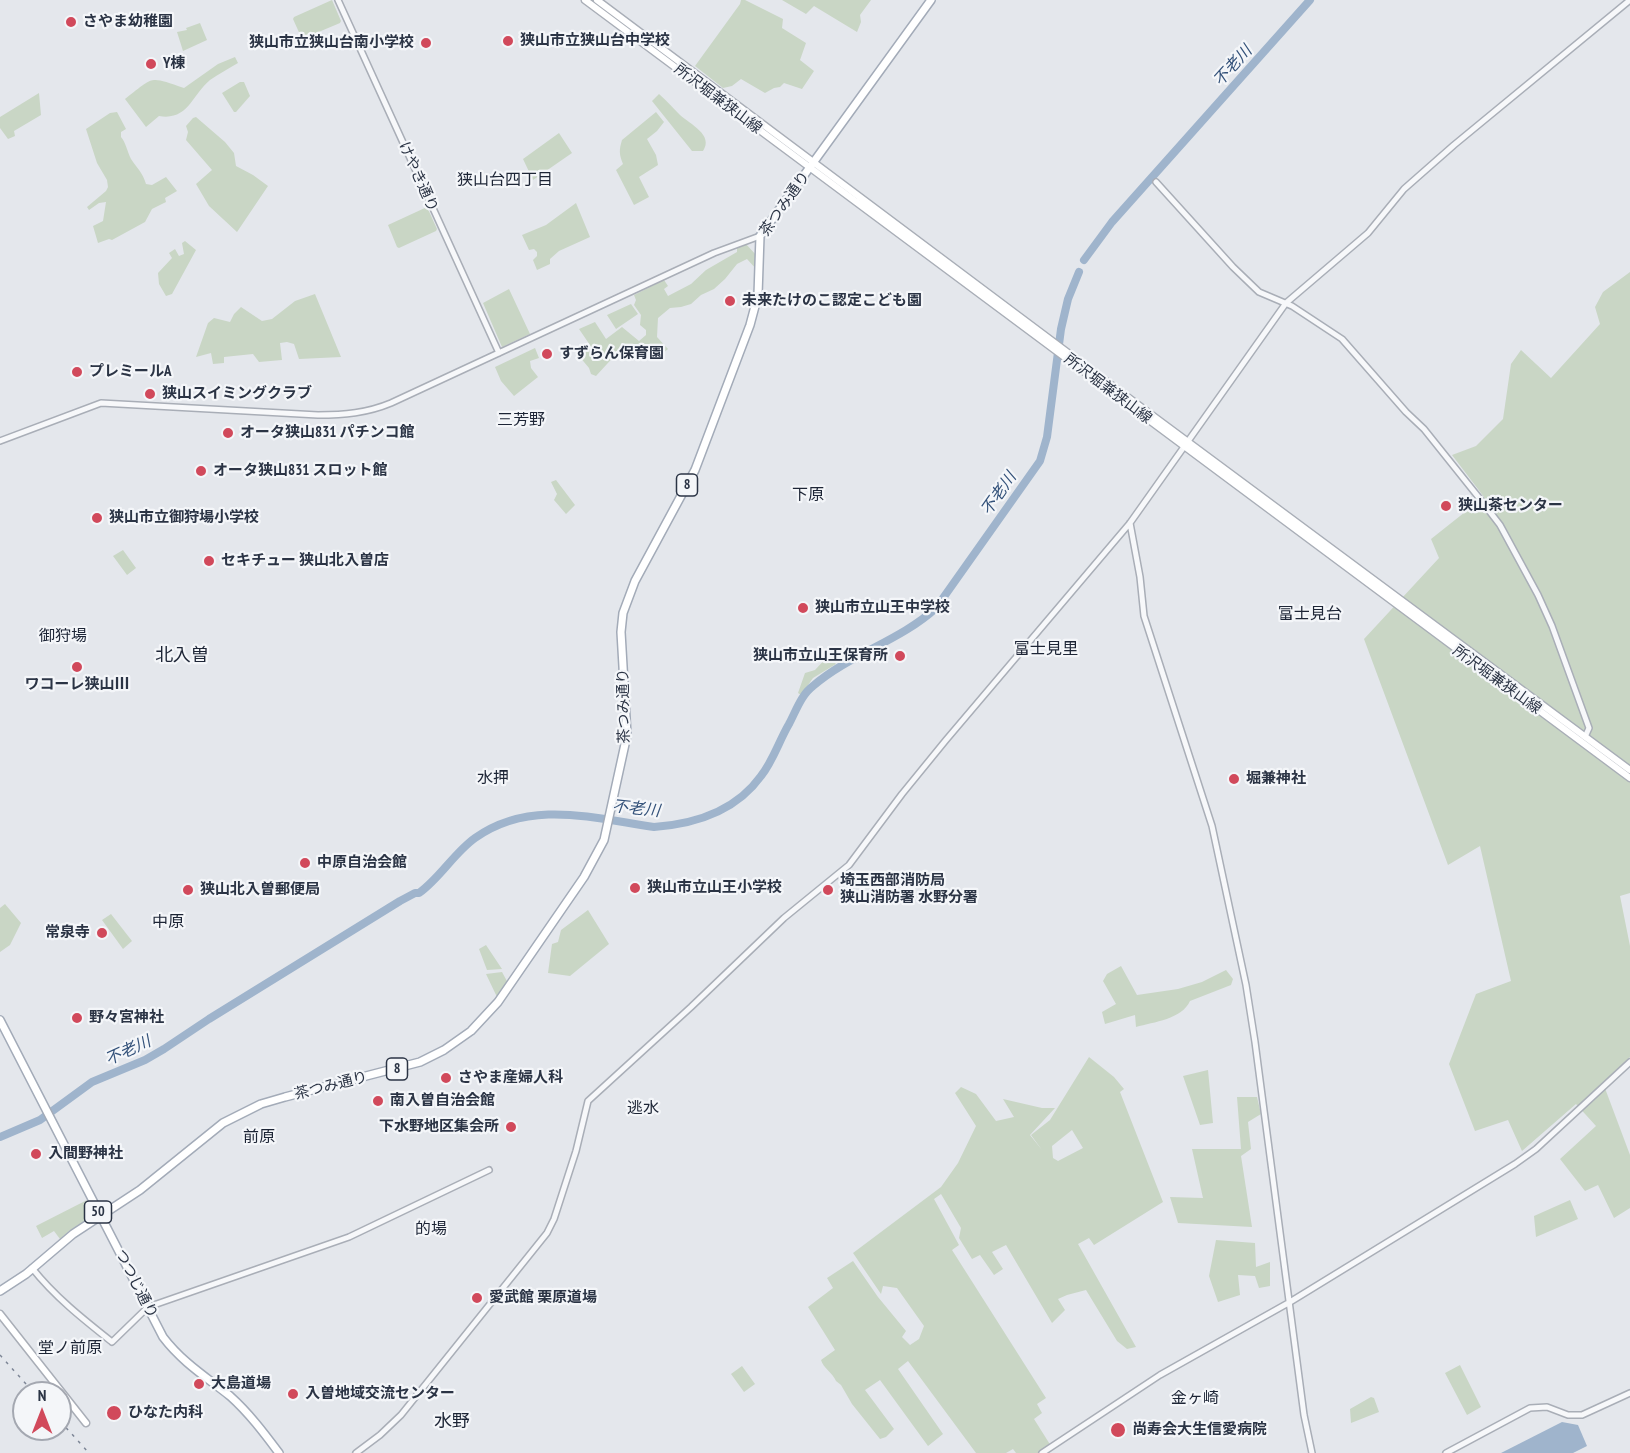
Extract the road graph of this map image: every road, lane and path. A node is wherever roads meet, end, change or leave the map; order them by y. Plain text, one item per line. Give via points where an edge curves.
1 (338, 0) edge
2 (585, 0) edge
3 (597, 0) edge
4 (932, 0) edge
5 (1630, 0) edge
6 (812, 166) junction
7 (1156, 182) dead end
8 (760, 236) junction
9 (1286, 303) junction
10 (498, 353) junction
11 (0, 441) edge
12 (1186, 444) junction
13 (1130, 523) junction
14 (1585, 737) junction
15 (1630, 770) edge
16 (1630, 778) edge
17 (0, 1020) edge
18 (1630, 1062) edge
19 (489, 1170) dead end
20 (100, 1216) junction
21 (32, 1268) junction
22 (0, 1292) edge
23 (1290, 1302) junction
24 (148, 1307) junction
25 (0, 1314) edge
26 (1630, 1393) edge
27 (86, 1423) dead end
28 (279, 1453) edge
29 (356, 1453) edge
30 (1042, 1453) edge
31 (1312, 1453) edge
32 (1446, 1453) edge

1 - 10 street, けやき通り
2 - 6 main road, 所沢堀兼狭山線
3 - 6 main road, 所沢堀兼狭山線
4 - 6 main road, 茶つみ通り
5 - 9 street via 1404,189 1368,233
6 - 8 main road, 茶つみ通り
6 - 12 main road, 所沢堀兼狭山線
7 - 9 street via 1259,292
8 - 10 street via 714,253
8 - 20 main road, 茶つみ通り / 8 via 758,295 750,325 695,470 635,581 623,613 627,735 604,840 584,877 498,1002 471,1032 444,1050 408,1066 285,1097 250,1110 211,1132 140,1190
9 - 12 street
9 - 14 street via 1342,339 1424,429 1500,525 1552,626 1589,729
10 - 11 street via 392,403 361,413 318,415 101,403
12 - 13 street
12 - 14 main road, 所沢堀兼狭山線
12 - 16 main road, 所沢堀兼狭山線
13 - 23 street via 1144,616 1212,826 1246,985
13 - 29 street via 946,740 849,865 783,918 591,1098 564,1191 547,1233 401,1415
14 - 15 main road, 所沢堀兼狭山線
17 - 20 main road, つつじ通り / 50
18 - 23 street via 1522,1159
19 - 24 street via 349,1237
20 - 21 main road, 8
20 - 24 main road, つつじ通り / 50
21 - 22 main road, 8
21 - 24 street via 60,1300 112,1342
23 - 30 street via 1160,1374
23 - 31 street
24 - 28 main road, つつじ通り / 50 via 170,1347 235,1402
25 - 27 main road
26 - 32 street via 1582,1415 1568,1415 1547,1407 1530,1408

